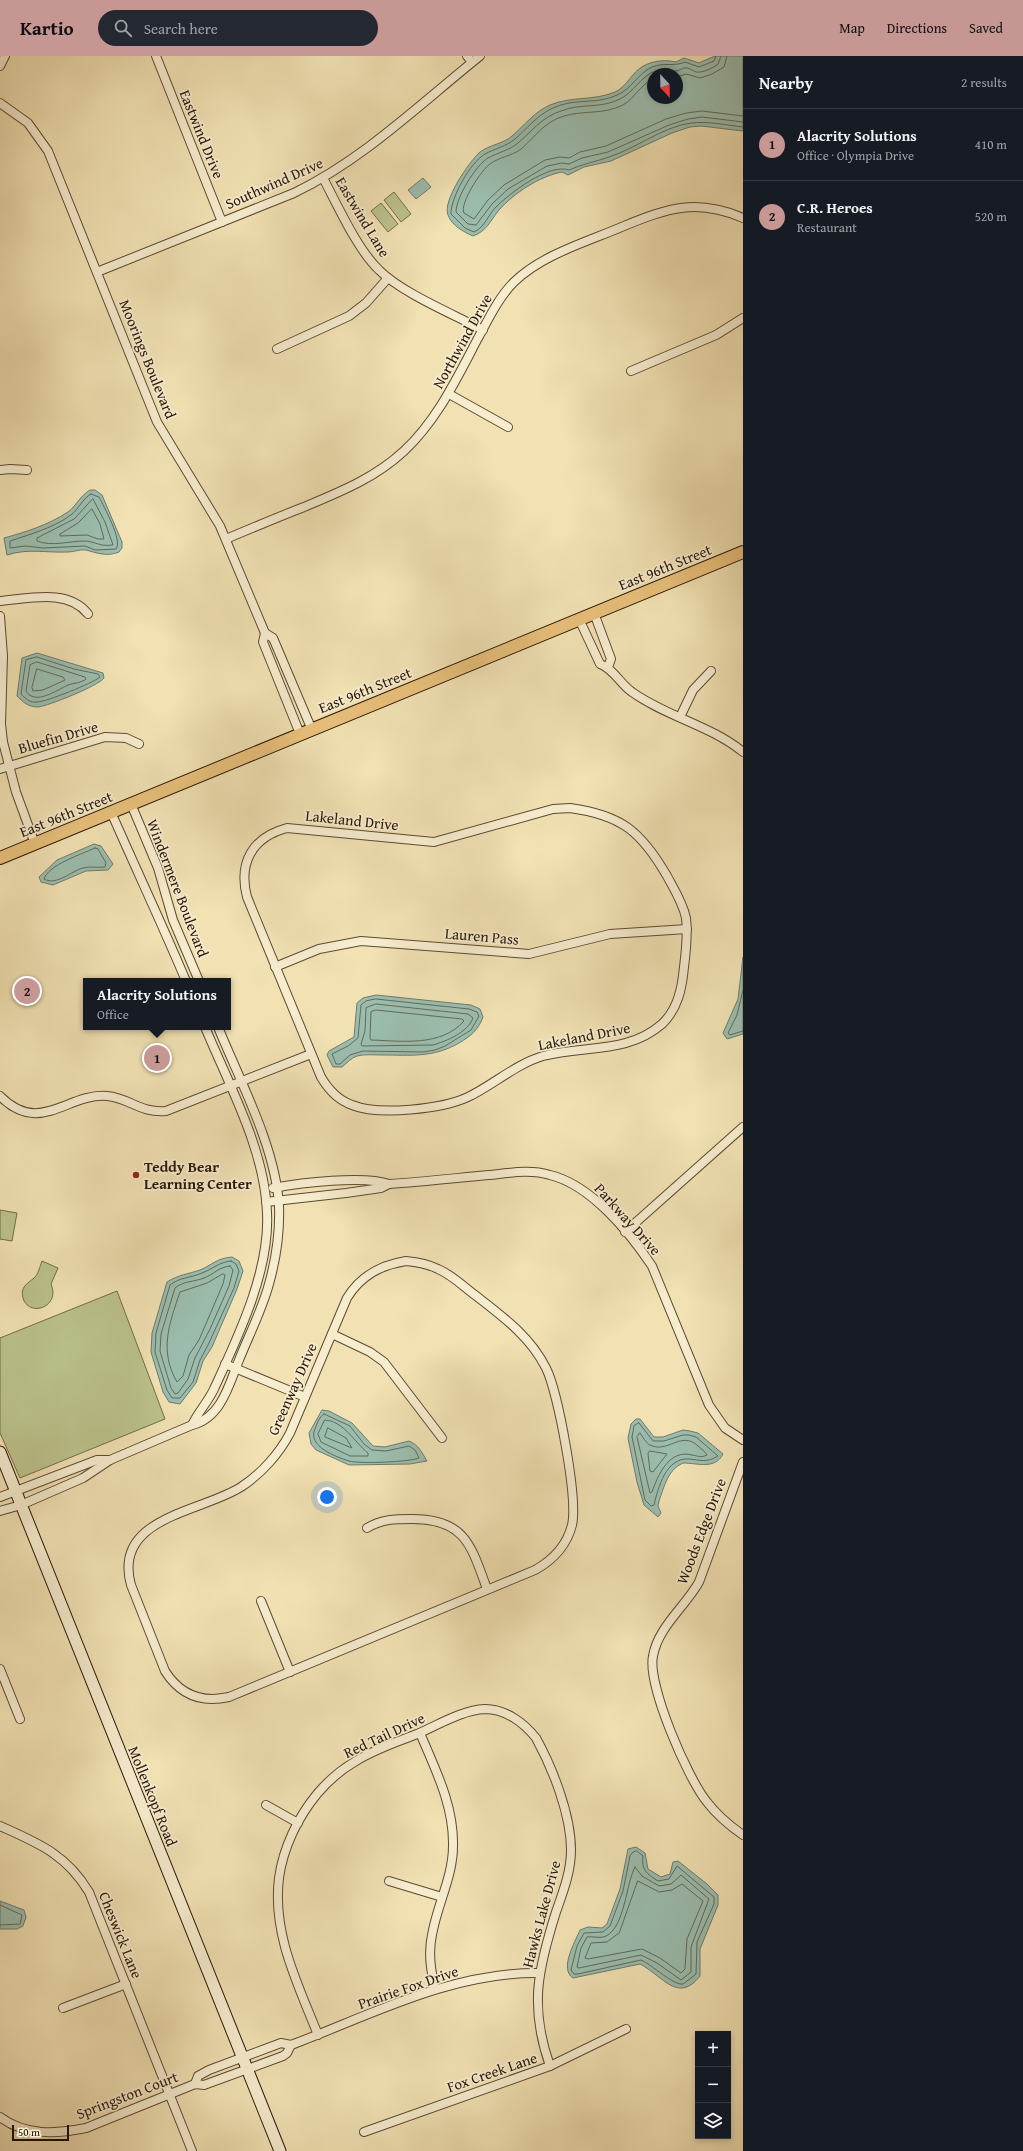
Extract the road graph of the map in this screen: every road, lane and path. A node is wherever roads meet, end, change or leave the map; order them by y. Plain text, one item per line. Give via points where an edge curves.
1 (5, 56) edge
2 (156, 56) edge
3 (480, 56) edge
4 (470, 59) edge
5 (0, 66) edge
6 (0, 103) edge
7 (323, 178) junction
8 (743, 218) edge
9 (222, 222) junction
10 (97, 272) junction
11 (388, 278) junction
12 (743, 318) edge
13 (483, 330) junction
14 (277, 350) dead end
15 (631, 371) dead end
16 (449, 394) junction
17 (508, 427) dead end
18 (0, 470) edge
19 (27, 470) dead end
20 (226, 539) junction
21 (743, 552) edge
22 (0, 601) edge
23 (594, 613) junction
24 (88, 614) dead end
25 (0, 616) edge
26 (579, 619) junction
27 (265, 633) junction
28 (608, 667) junction
29 (711, 671) dead end
30 (680, 717) junction
31 (306, 732) junction
32 (139, 744) dead end
33 (743, 752) edge
34 (9, 766) junction
35 (0, 769) edge
36 (131, 804) junction
37 (111, 812) junction
38 (36, 844) junction
39 (0, 858) edge
40 (687, 929) junction
41 (275, 966) junction
42 (185, 978) edge
43 (198, 978) edge
44 (206, 1030) edge
45 (219, 1030) edge
46 (311, 1054) junction
47 (241, 1082) junction
48 (230, 1087) junction
49 (0, 1096) edge
50 (743, 1127) edge
51 (389, 1184) junction
52 (277, 1188) junction
53 (265, 1190) junction
54 (278, 1201) junction
55 (266, 1202) junction
56 (625, 1232) junction
57 (332, 1334) junction
58 (225, 1364) junction
59 (236, 1368) junction
60 (305, 1397) junction
61 (192, 1425) junction
62 (442, 1438) dead end
63 (743, 1440) edge
64 (0, 1452) edge
65 (110, 1460) junction
66 (743, 1462) edge
67 (16, 1491) junction
68 (0, 1497) edge
69 (21, 1505) junction
70 (0, 1511) edge
71 (367, 1528) dead end
72 (487, 1589) junction
73 (261, 1600) dead end
74 (0, 1669) edge
75 (290, 1672) junction
76 (509, 1715) joint
77 (20, 1719) dead end
78 (420, 1733) junction
79 (266, 1805) dead end
80 (298, 1823) junction
81 (0, 1826) edge
82 (743, 1835) edge
83 (389, 1881) dead end
84 (442, 1897) junction
85 (539, 1973) junction
86 (126, 1984) junction
87 (435, 1989) junction
88 (63, 2008) dead end
89 (626, 2029) dead end
90 (318, 2035) junction
91 (291, 2045) junction
92 (241, 2057) junction
93 (550, 2066) junction
94 (246, 2070) junction
95 (195, 2084) junction
96 (170, 2094) junction
97 (0, 2117) edge
98 (364, 2132) dead end
99 (192, 2151) edge
100 (280, 2151) edge

1 - 5 street
2 - 9 street, Eastwind Drive
3 - 4 street, Southwind Drive
4 - 7 street, Southwind Drive via 358,155
6 - 10 street, Moorings Boulevard via 23,118 45,145
7 - 9 street, Southwind Drive via 294,193
7 - 11 street, Eastwind Lane via 364,251
8 - 13 street, Northwind Drive via 716,208 698,206 662,211 553,256 513,283 496,305
9 - 10 street, Southwind Drive
10 - 20 street, Moorings Boulevard via 159,426
11 - 13 street, Eastwind Lane
11 - 14 street via 366,303 349,316
12 - 15 street via 716,335
13 - 16 street, Northwind Drive
16 - 17 street
16 - 20 street, Northwind Drive via 418,437 375,473 344,490
18 - 19 street
20 - 27 street, Moorings Boulevard
21 - 23 main road, East 96th Street
22 - 24 street via 65,598 81,606
23 - 26 main road, East 96th Street
23 - 28 street via 611,659
25 - 34 street via 3,680 1,731
26 - 28 street via 600,664
26 - 31 main road, East 96th Street
27 - 31 street, Moorings Boulevard via 263,642
27 - 31 street, Moorings Boulevard via 273,638
28 - 30 street via 631,692
29 - 30 street via 693,690
30 - 33 street via 725,739
31 - 36 main road, East 96th Street
32 - 34 street, Bluefin Drive via 126,738 105,737
34 - 35 street, Bluefin Drive
34 - 38 street
36 - 37 main road, East 96th Street
36 - 43 street, Windermere Boulevard via 158,868 173,920
37 - 38 main road, East 96th Street
37 - 42 street, Windermere Boulevard via 138,875 160,917
38 - 39 main road, East 96th Street
40 - 41 street, Lauren Pass via 610,934 529,954 361,941 319,949
40 - 41 street, Lakeland Drive via 680,902 652,851 622,823 606,815 570,808 553,809 434,842 293,827 265,836 248,857 244,872 247,897
40 - 46 street, Lakeland Drive via 680,991 670,1014 654,1030 632,1043 565,1052 536,1059 458,1101 420,1108 382,1110 351,1105 328,1088
41 - 46 street, Lakeland Drive
44 - 48 street
45 - 47 street
46 - 47 street
47 - 48 street
47 - 52 street via 269,1154
48 - 49 street via 172,1109 156,1112 105,1096 89,1098 52,1112 37,1113 18,1109
48 - 53 street via 254,1146
50 - 56 street
51 - 52 street, Parkway Drive via 380,1181 341,1181
51 - 54 street, Parkway Drive via 381,1188
51 - 56 street, Parkway Drive via 521,1172 541,1173 571,1182 588,1193
52 - 53 street, Parkway Drive
52 - 54 street
53 - 55 street
54 - 55 street, Parkway Drive
54 - 59 street via 278,1236 268,1285
55 - 58 street via 267,1227 263,1262 250,1303
56 - 63 street, Parkway Drive via 644,1254 657,1276 713,1413 725,1428
57 - 60 street, Greenway Drive
57 - 62 street via 370,1352 384,1362
57 - 72 street, Greenway Drive via 347,1298 363,1278 383,1266 415,1262 448,1274 512,1324 539,1355 551,1378 560,1418 574,1504 572,1525 563,1545 550,1560 535,1570
58 - 59 street
58 - 61 street via 210,1398 196,1415
59 - 60 street
59 - 61 street via 217,1409 202,1422
60 - 75 street, Greenway Drive via 285,1443 264,1468 241,1487 165,1519 148,1529 136,1542 128,1570 131,1585 165,1671 174,1683 187,1693 203,1699 229,1697
61 - 65 street
64 - 67 street, Mollenkopf Road
65 - 67 street via 97,1460
65 - 69 street via 102,1468 83,1478
66 - 82 street, Woods Edge Drive via 699,1582 662,1633 655,1647 652,1666 656,1692 691,1779 718,1814
67 - 68 street
67 - 69 street, Mollenkopf Road
69 - 70 street
69 - 92 street, Mollenkopf Road
71 - 72 street via 389,1519 430,1519 443,1522 458,1531 467,1542
72 - 75 street, Greenway Drive
73 - 75 street
74 - 77 street
76 - 78 street, Red Tail Drive via 486,1709 470,1712
76 - 85 street, Hawks Lake Drive via 529,1728 539,1743 566,1810 570,1834 569,1872
78 - 80 street, Red Tail Drive via 367,1755 342,1770 318,1793
78 - 84 street via 448,1800 452,1817 452,1857
79 - 80 street
80 - 90 street, Red Tail Drive via 279,1878 278,1916 286,1954
81 - 86 street, Cheswick Lane via 56,1854 75,1871 89,1892
83 - 84 street
84 - 87 street via 431,1936 431,1968
85 - 87 street, Prairie Fox Drive via 472,1980
85 - 93 street, Hawks Lake Drive via 537,2009
86 - 88 street
86 - 96 street, Cheswick Lane
87 - 90 street, Prairie Fox Drive
89 - 93 street, Fox Creek Lane
90 - 91 street, Prairie Fox Drive
91 - 92 street, Prairie Fox Drive via 281,2043
91 - 94 street, Prairie Fox Drive via 287,2053
92 - 94 street, Mollenkopf Road
92 - 95 street, Springston Court via 198,2076
93 - 98 street, Fox Creek Lane
94 - 95 street, Springston Court via 204,2085
94 - 100 street, Mollenkopf Road
95 - 96 street, Springston Court
96 - 97 street, Springston Court via 86,2128 67,2132 35,2132 12,2125
96 - 99 street, Cheswick Lane

